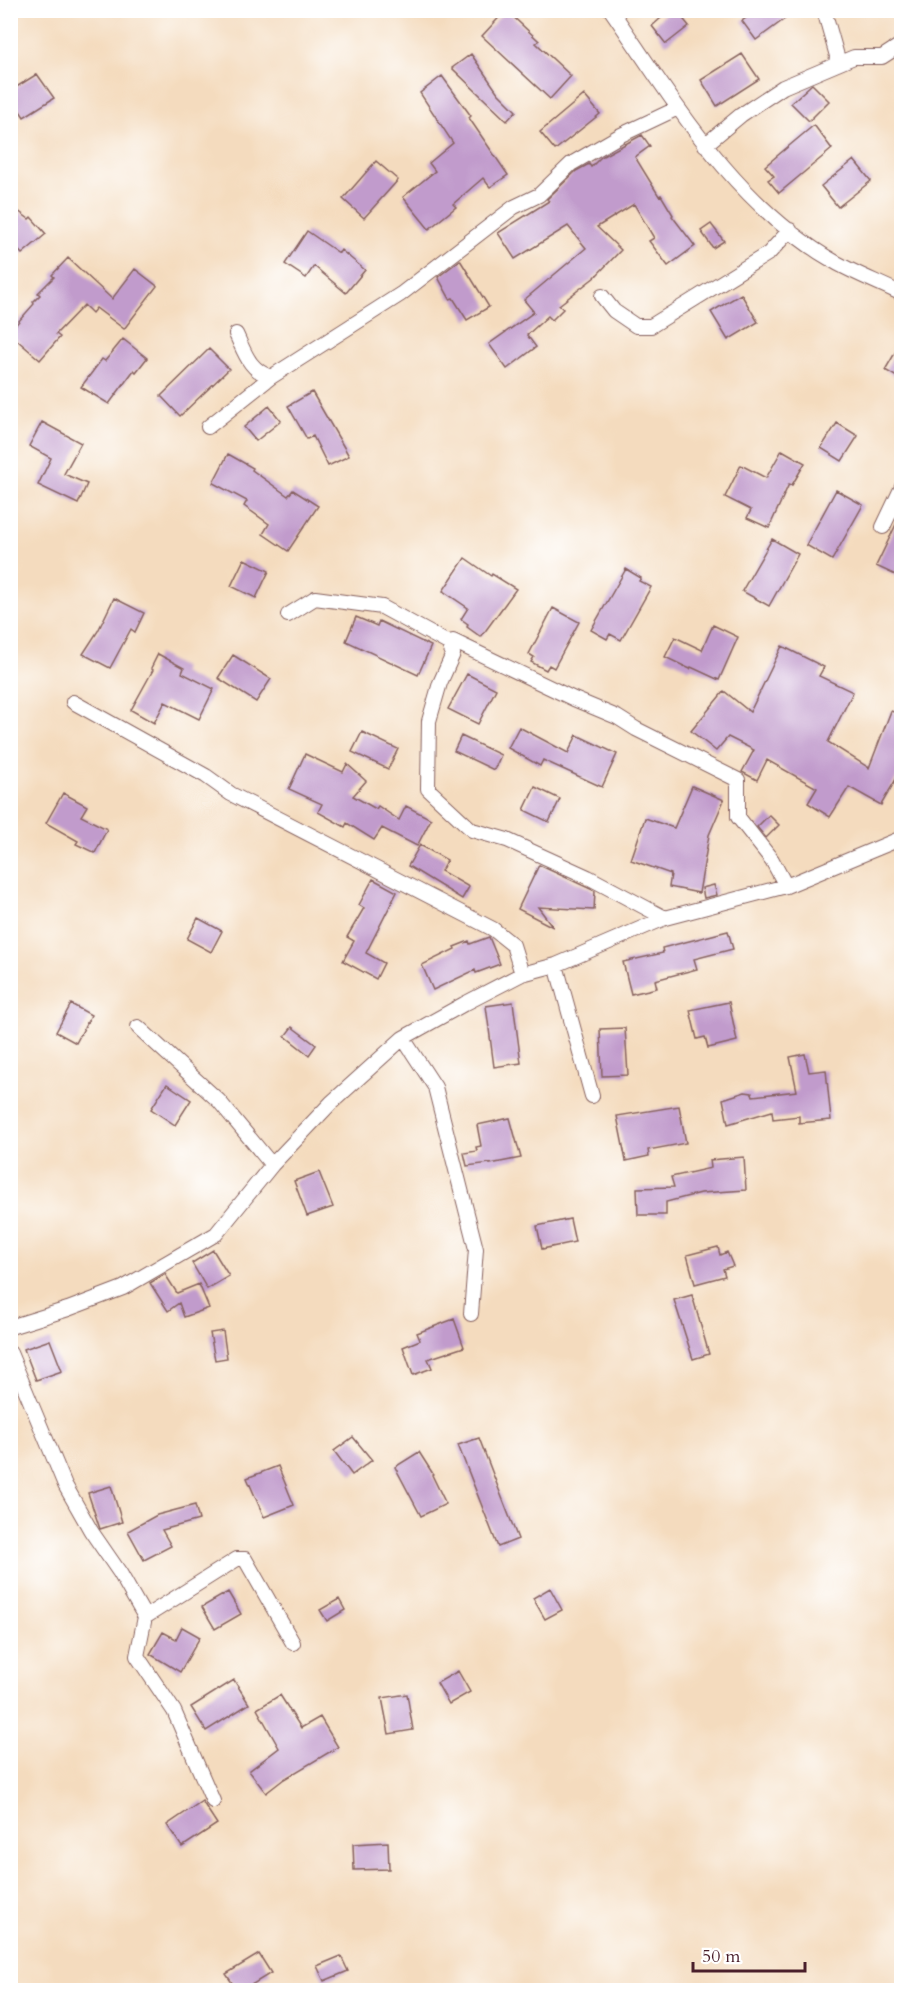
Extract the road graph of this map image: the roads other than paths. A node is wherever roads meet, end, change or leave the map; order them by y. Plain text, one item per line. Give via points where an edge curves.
1 (612, 10) edge
2 (824, 10) edge
3 (902, 44) edge
4 (836, 64) junction
5 (678, 108) junction
6 (705, 145) junction
7 (790, 230) junction
8 (902, 294) edge
9 (602, 296) dead end
10 (236, 334) dead end
11 (271, 377) junction
12 (208, 427) dead end
13 (902, 487) edge
14 (883, 527) dead end
15 (288, 615) dead end
16 (448, 643) junction
17 (74, 702) dead end
18 (902, 838) edge
19 (786, 886) junction
20 (665, 918) junction
21 (556, 965) junction
22 (522, 974) junction
23 (138, 1027) dead end
24 (403, 1038) junction
25 (592, 1096) dead end
26 (272, 1165) junction
27 (471, 1314) dead end
28 (10, 1327) edge
29 (10, 1353) edge
30 (145, 1617) junction
31 (293, 1643) dead end
32 (213, 1801) dead end

1 - 5 street
2 - 4 street
3 - 4 street via 882,57 855,57
4 - 6 street via 783,87
5 - 6 street
5 - 11 street via 572,164 539,195 514,207 401,294
6 - 7 street via 740,187
7 - 8 street via 835,262
7 - 9 street via 769,253 651,326 636,326 614,311
10 - 11 street via 258,373
11 - 12 street
13 - 14 street
15 - 16 street via 315,598 382,607
16 - 19 street via 453,641 617,717 738,780 738,817 772,860
16 - 20 street via 453,654 429,722 428,789 472,830 507,840
17 - 22 street via 231,794 493,929 513,945
18 - 19 street
19 - 20 street
20 - 21 street
21 - 22 street
21 - 25 street
22 - 24 street
23 - 26 street via 219,1101
24 - 26 street via 331,1103
24 - 27 street via 435,1087 476,1249
26 - 28 street via 216,1234 123,1288
29 - 30 street via 65,1485
30 - 31 street via 237,1559 245,1559
30 - 32 street via 137,1656 174,1711

